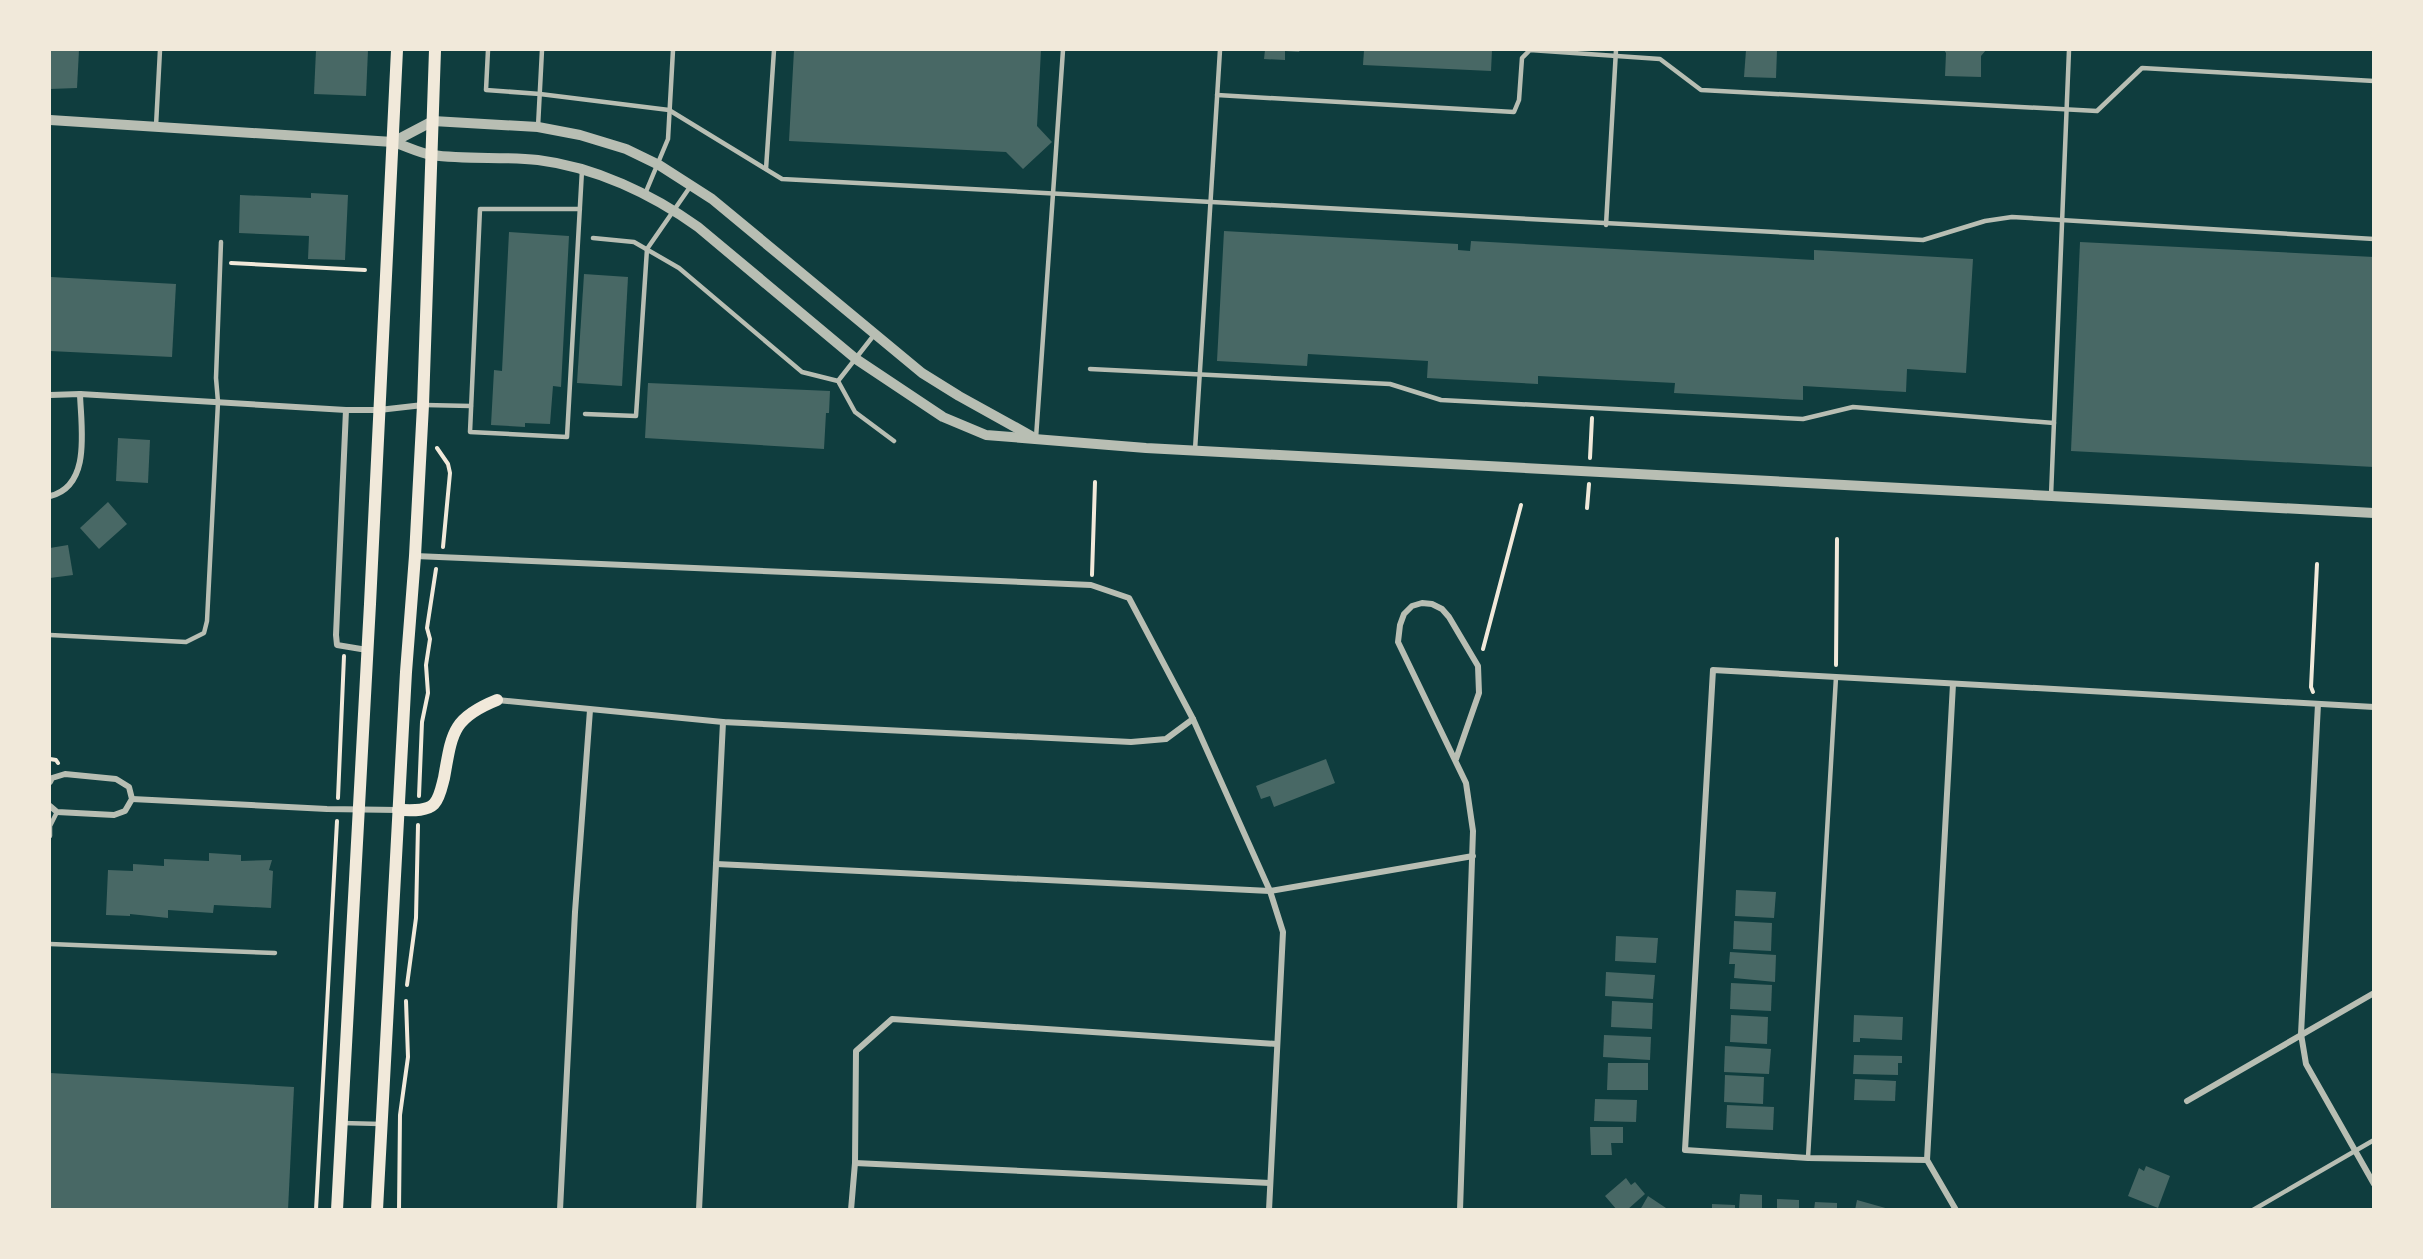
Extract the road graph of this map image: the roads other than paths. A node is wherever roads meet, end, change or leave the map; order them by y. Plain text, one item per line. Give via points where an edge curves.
1 (160, 50) edge
2 (397, 50) edge
3 (435, 50) edge
4 (488, 50) edge
5 (542, 50) edge
6 (673, 50) edge
7 (774, 50) edge
8 (1063, 50) edge
9 (1220, 50) edge
10 (2069, 50) edge
11 (1615, 52) edge
12 (2373, 81) edge
13 (540, 94) junction
14 (1217, 95) junction
15 (2067, 109) junction
16 (669, 110) junction
17 (50, 120) edge
18 (433, 121) junction
19 (156, 126) junction
20 (538, 127) junction
21 (393, 142) junction
22 (431, 155) junction
23 (659, 165) junction
24 (582, 169) junction
25 (766, 169) junction
26 (691, 184) junction
27 (645, 194) junction
28 (1053, 194) junction
29 (1212, 202) junction
30 (580, 209) junction
31 (673, 209) junction
32 (2062, 222) junction
33 (1606, 225) junction
34 (593, 238) dead end
35 (2373, 239) edge
36 (221, 242) dead end
37 (647, 249) junction
38 (874, 334) junction
39 (856, 359) junction
40 (1090, 369) dead end
41 (1200, 375) junction
42 (838, 381) junction
43 (80, 394) junction
44 (50, 395) edge
45 (218, 402) junction
46 (423, 405) junction
47 (471, 406) junction
48 (346, 410) junction
49 (379, 410) junction
50 (585, 414) dead end
51 (2054, 423) junction
52 (1036, 438) junction
53 (894, 441) dead end
54 (1195, 450) junction
55 (50, 496) edge
56 (2051, 496) junction
57 (2373, 513) edge
58 (415, 556) junction
59 (50, 635) edge
60 (368, 650) junction
61 (1836, 677) junction
62 (1953, 684) junction
63 (497, 700) joint
64 (2318, 704) junction
65 (2373, 707) edge
66 (590, 710) junction
67 (1193, 719) junction
68 (723, 722) junction
69 (1456, 759) junction
70 (50, 782) edge
71 (132, 799) junction
72 (50, 806) edge
73 (359, 810) junction
74 (398, 810) junction
75 (57, 812) junction
76 (50, 836) edge
77 (1473, 856) junction
78 (716, 864) junction
79 (1270, 891) junction
80 (50, 944) edge
81 (274, 953) dead end
82 (2373, 993) edge
83 (2301, 1034) junction
84 (1277, 1044) junction
85 (2187, 1101) dead end
86 (342, 1123) junction
87 (381, 1124) junction
88 (2373, 1140) edge
89 (2355, 1151) junction
90 (1808, 1158) junction
91 (1927, 1161) junction
92 (855, 1163) junction
93 (1270, 1182) junction
94 (2373, 1184) edge
95 (337, 1209) edge
96 (377, 1209) edge
97 (560, 1209) edge
98 (699, 1209) edge
99 (851, 1209) edge
100 (1269, 1209) edge
101 (1460, 1209) edge
102 (1956, 1209) edge
103 (2253, 1209) edge

1 - 19 lane
2 - 21 main road
3 - 18 main road
4 - 13 lane via 486,90
5 - 13 lane
6 - 16 lane
7 - 25 lane
8 - 28 lane
9 - 14 lane
10 - 15 lane
11 - 14 lane via 1530,50 1522,58 1519,100 1514,112
11 - 15 lane via 1660,59 1701,90
11 - 33 lane
12 - 15 lane via 2142,68 2097,111
13 - 16 lane
13 - 20 lane
14 - 29 lane
15 - 32 lane
16 - 23 lane via 668,139
16 - 25 lane
17 - 19 street
18 - 20 street
18 - 21 street
18 - 22 main road
19 - 21 street
20 - 23 street via 626,149
21 - 22 street
21 - 49 main road
22 - 24 street via 539,160
22 - 46 main road
23 - 26 street
23 - 27 lane
24 - 27 street
24 - 30 lane
25 - 28 lane via 782,179
26 - 31 lane
26 - 38 street
27 - 31 street
28 - 29 lane
28 - 52 lane
29 - 33 lane
29 - 41 lane
30 - 47 lane via 480,209
30 - 47 lane via 567,437 470,432
31 - 37 lane
31 - 39 street
32 - 33 lane via 2012,217 1984,221 1923,240
32 - 35 lane
32 - 51 lane
34 - 37 lane via 634,242
36 - 45 lane
37 - 42 lane via 679,267 802,372
37 - 50 lane via 636,416
38 - 39 lane
38 - 52 street via 922,373
39 - 42 lane
39 - 52 street via 943,417 986,435
40 - 41 lane
41 - 51 lane via 1390,384 1441,400 1803,419 1852,407
41 - 54 lane
42 - 53 lane via 855,412
43 - 44 street
43 - 45 street
43 - 55 street via 81,465 67,487
45 - 48 street
45 - 59 lane via 204,633 186,642
46 - 47 lane
46 - 49 street
46 - 58 main road
48 - 49 street
48 - 60 street via 337,645
49 - 60 main road
51 - 56 lane
52 - 54 street
54 - 56 street
56 - 57 street
58 - 67 street via 1091,585 1129,598
58 - 74 main road
60 - 73 main road
61 - 62 street
61 - 90 lane
61 - 90 street via 1713,670 1684,1150
62 - 64 street
62 - 91 street
63 - 66 street
63 - 74 main road via 475,709 460,722 452,737 442,787 434,804
64 - 65 street
64 - 83 street
66 - 68 street
66 - 97 street
67 - 68 street via 1166,740 1131,742
67 - 79 street
68 - 78 street
69 - 69 street via 1479,693 1478,666 1442,609 1422,603 1404,614 1398,642
69 - 77 street via 1471,806
70 - 71 street via 65,774 116,779 129,787
71 - 73 street
71 - 75 street via 125,811 114,815
72 - 75 street
73 - 74 street
73 - 86 main road
74 - 87 main road
75 - 76 lane
77 - 79 street
77 - 101 street
78 - 79 street
78 - 98 street
79 - 84 street via 1283,932
80 - 81 lane
82 - 83 street
83 - 85 street
83 - 89 street via 2306,1064
84 - 92 street via 892,1019 856,1051
84 - 93 street
86 - 87 lane
86 - 95 main road
87 - 96 main road
88 - 89 lane
89 - 94 street
89 - 103 lane
90 - 91 street
91 - 102 street
92 - 93 street
92 - 99 street
93 - 100 street

